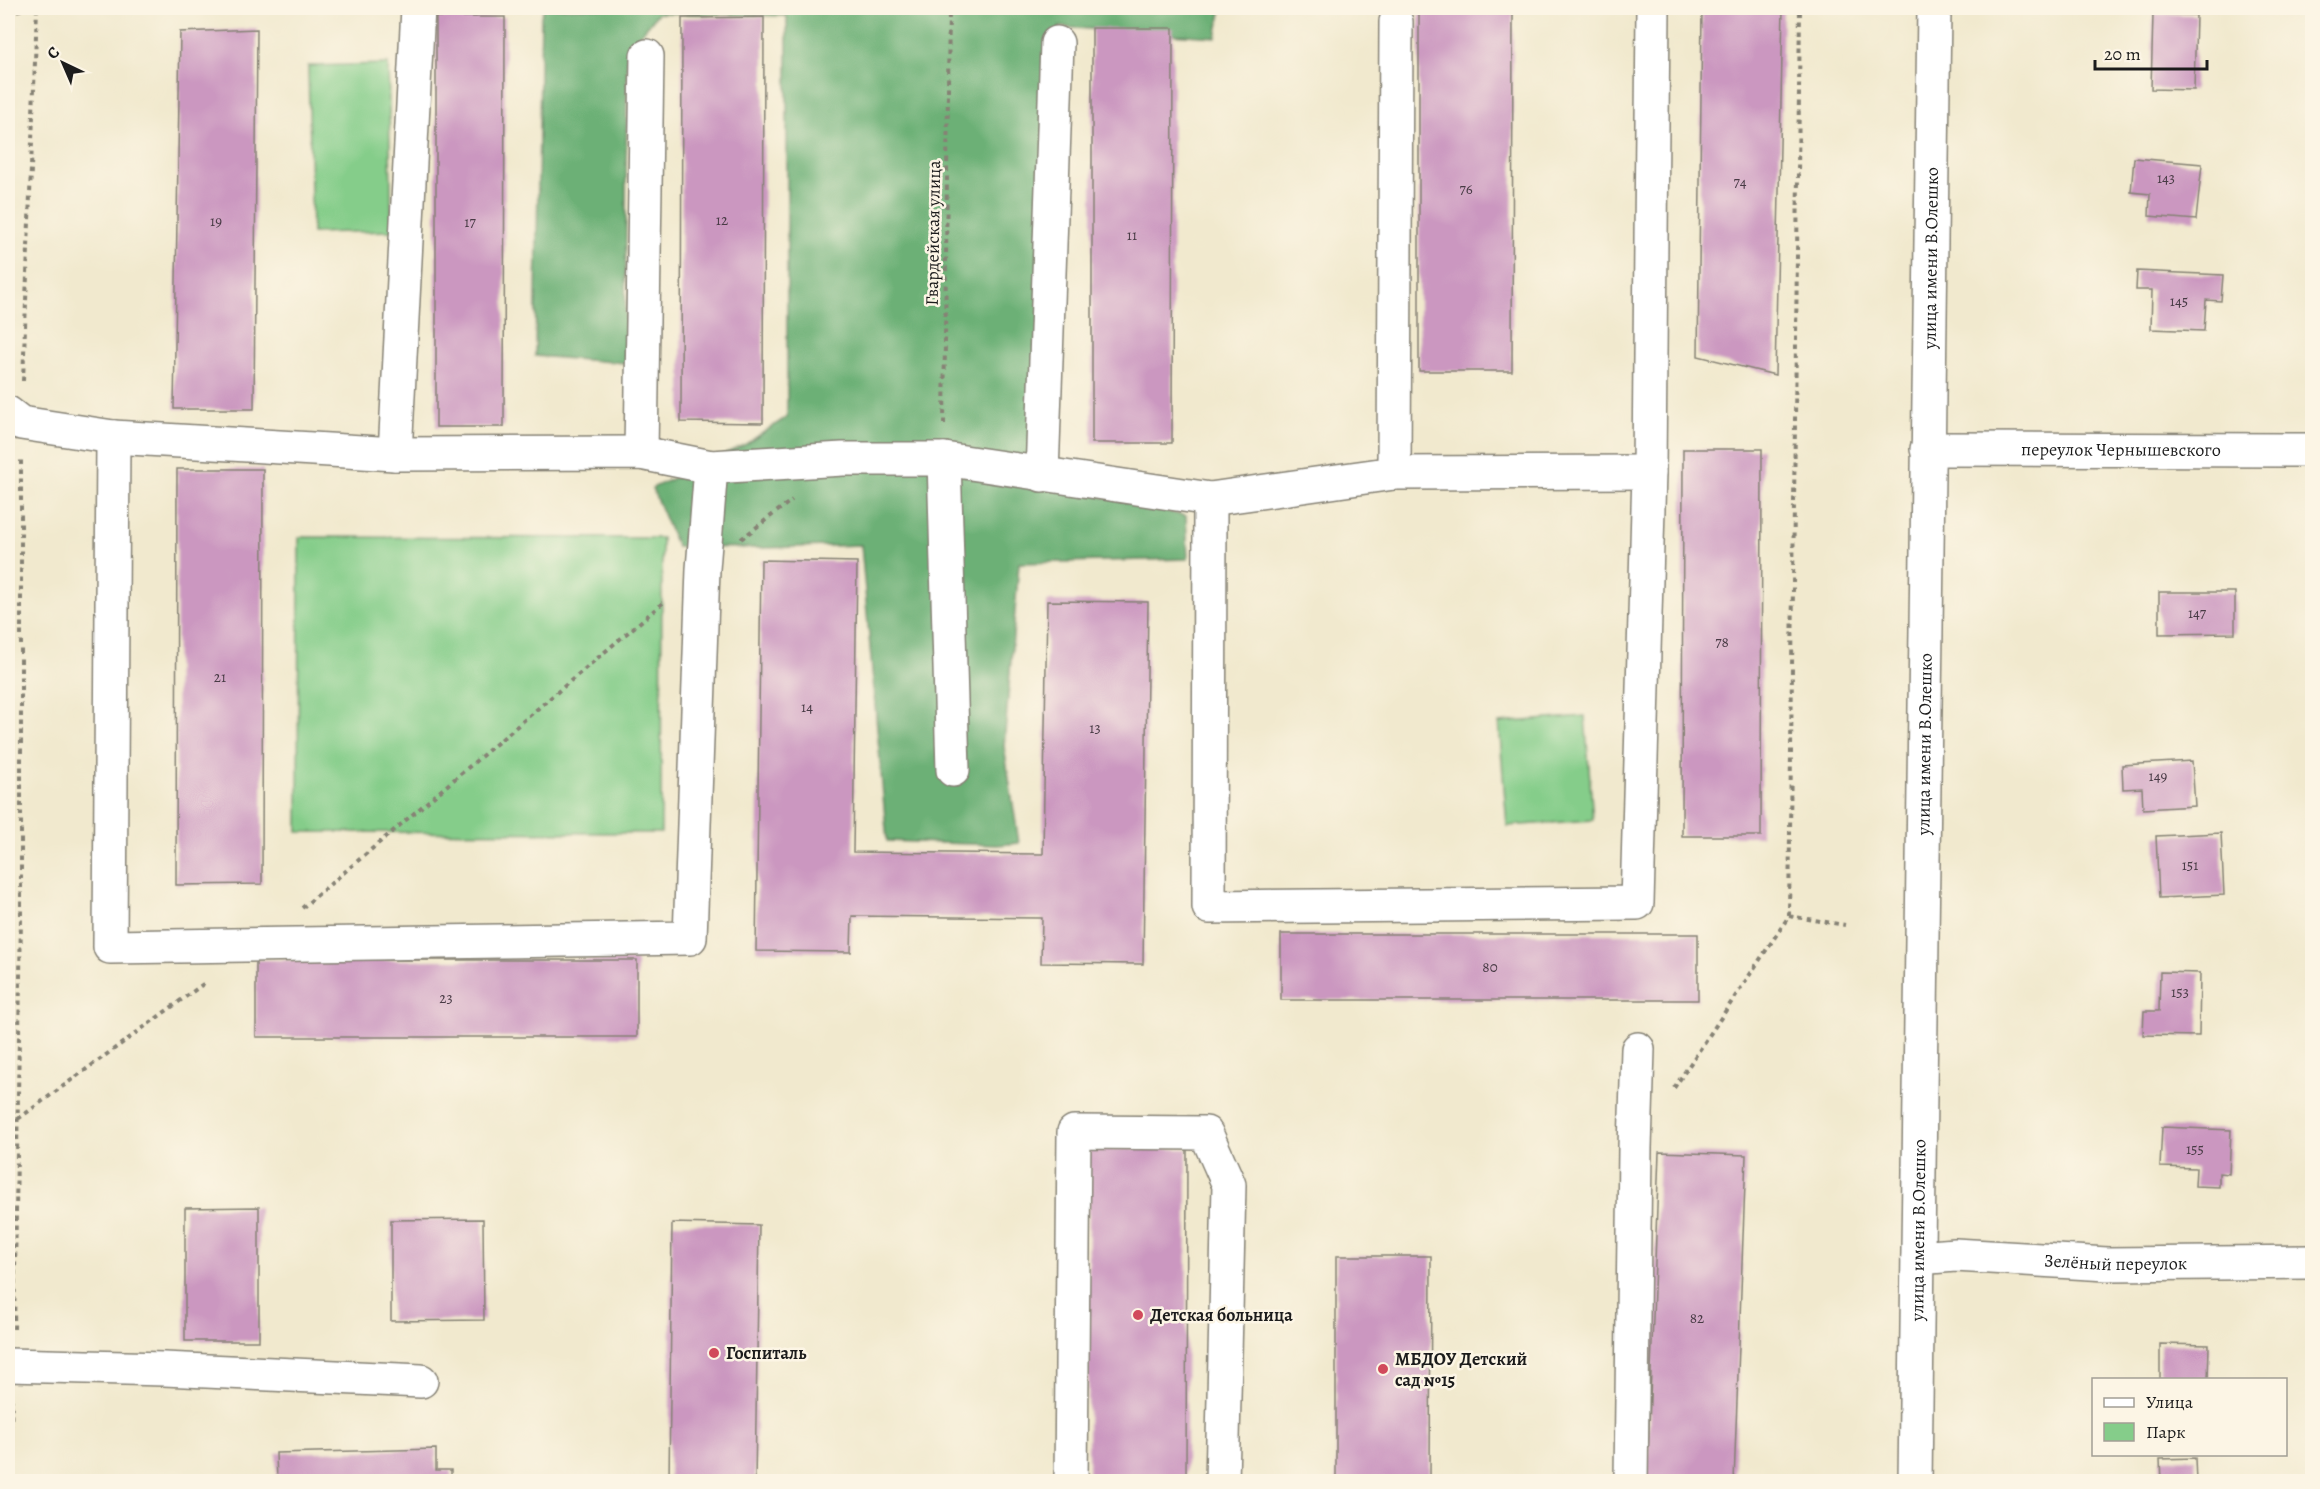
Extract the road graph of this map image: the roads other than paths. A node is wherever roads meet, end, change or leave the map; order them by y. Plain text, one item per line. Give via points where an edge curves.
1 (418, 8) edge
2 (1653, 8) edge
3 (1934, 8) edge
4 (1396, 22) dead end
5 (1057, 43) dead end
6 (647, 56) dead end
7 (14, 418) edge
8 (112, 437) junction
9 (1927, 449) junction
10 (2313, 450) edge
11 (641, 453) junction
12 (395, 454) junction
13 (944, 459) junction
14 (711, 467) junction
15 (1649, 472) junction
16 (1394, 473) junction
17 (1042, 475) junction
18 (1210, 499) junction
19 (953, 770) dead end
20 (1638, 1049) dead end
21 (1918, 1258) junction
22 (2313, 1262) edge
23 (11, 1365) edge
24 (422, 1381) dead end
25 (1071, 1482) edge
26 (1222, 1482) edge
27 (1631, 1482) edge
28 (1915, 1482) edge

1 - 12 street
2 - 15 street
3 - 9 street, улица имени В.Олешко
4 - 16 street
5 - 17 street
6 - 11 street
7 - 8 street
8 - 12 street
8 - 14 street via 110,947 690,938 703,569
9 - 10 street, переулок Чернышевского
9 - 21 street, улица имени В.Олешко
11 - 12 street
11 - 14 street
13 - 14 street via 843,459
13 - 17 street
13 - 19 street
15 - 16 street
15 - 18 street via 1637,903 1209,907
16 - 18 street
17 - 18 street
20 - 27 street
21 - 22 street, Зелёный переулок via 1955,1255 2107,1264
21 - 28 street, улица имени В.Олешко
23 - 24 street
25 - 26 street via 1074,1132 1206,1133 1229,1185

